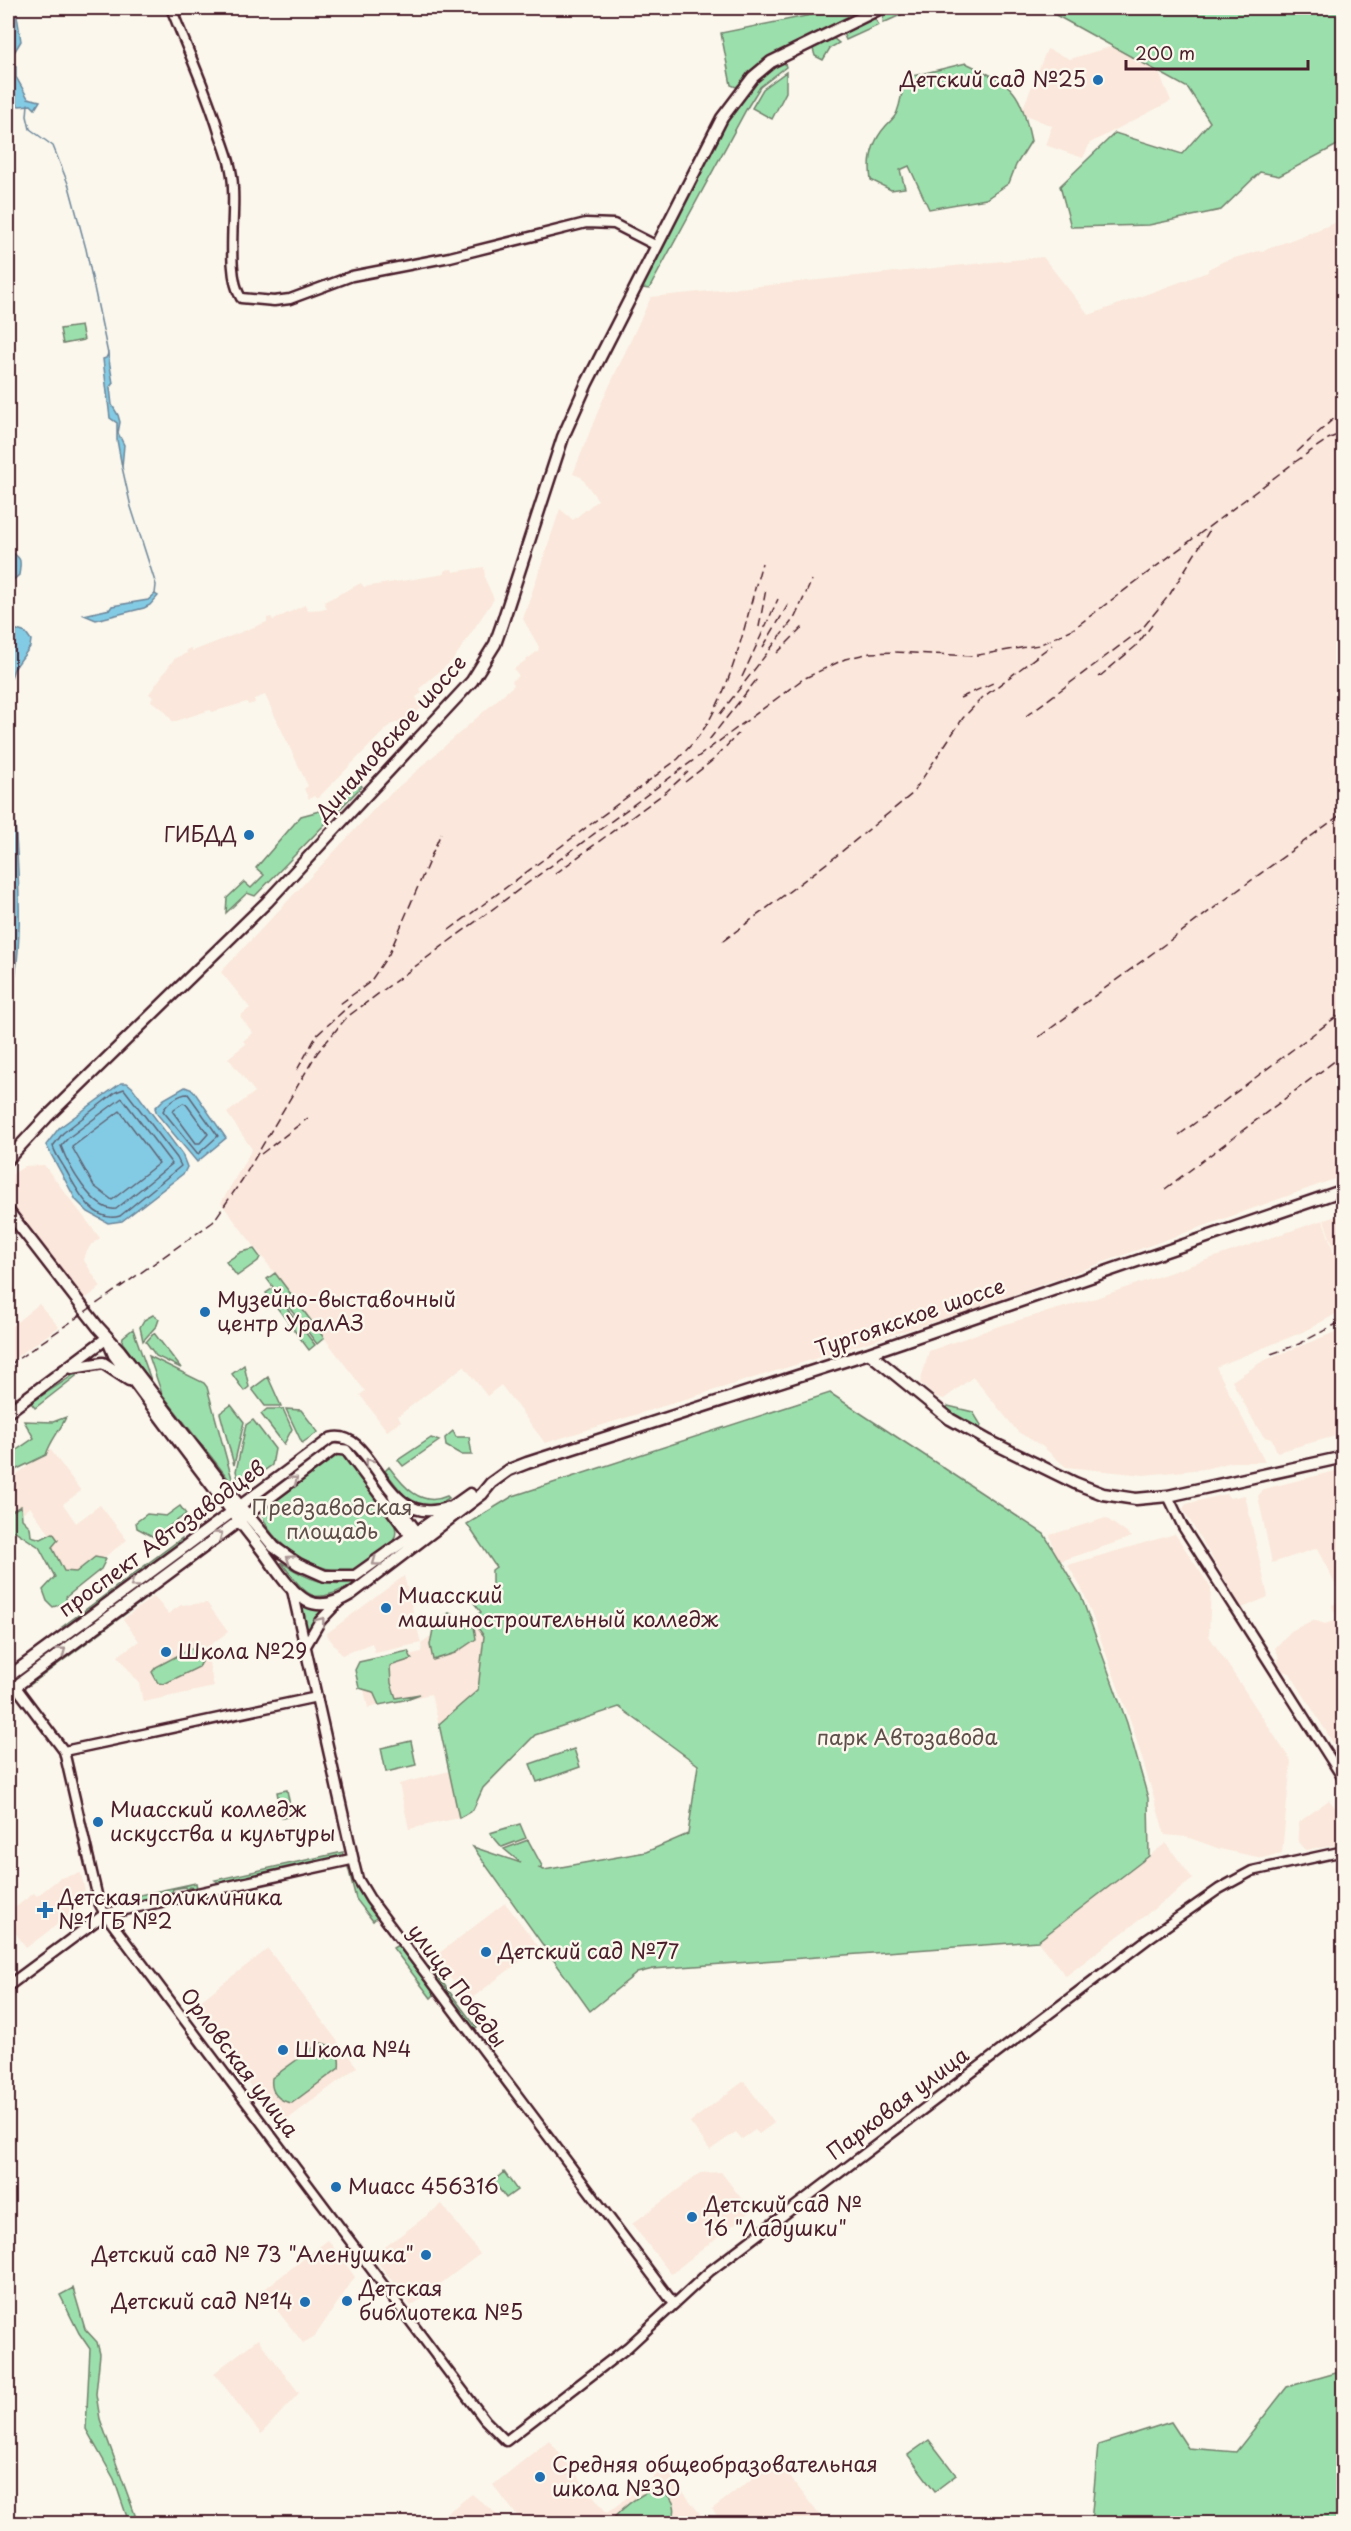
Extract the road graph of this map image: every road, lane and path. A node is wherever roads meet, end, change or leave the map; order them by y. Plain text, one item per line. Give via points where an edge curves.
1 (171, 8) edge
2 (881, 8) edge
3 (657, 246) junction
4 (8, 1159) edge
5 (1344, 1191) edge
6 (8, 1211) edge
7 (107, 1338) junction
8 (869, 1353) junction
9 (65, 1369) junction
10 (136, 1384) junction
11 (8, 1412) edge
12 (1344, 1457) edge
13 (491, 1483) junction
14 (393, 1493) junction
15 (1168, 1496) junction
16 (456, 1504) junction
17 (239, 1513) junction
18 (417, 1538) junction
19 (292, 1588) junction
20 (340, 1600) junction
21 (306, 1645) junction
22 (9, 1682) edge
23 (317, 1697) junction
24 (64, 1751) junction
25 (1344, 1780) edge
26 (1344, 1851) edge
27 (353, 1859) junction
28 (105, 1914) junction
29 (8, 1986) edge
30 (674, 2304) junction
31 (506, 2441) joint

1 - 3 street via 230,164 234,267 241,298 290,299 352,276 450,257 586,223 614,224
2 - 3 main road, Динамовское шоссе via 788,51 753,77 710,137
3 - 4 main road, Динамовское шоссе via 563,437 495,644 472,681 267,902 46,1117
5 - 8 main road, Тургоякское шоссе
6 - 7 main road
7 - 9 main road
7 - 10 main road via 114,1355
7 - 17 main road via 230,1494
8 - 13 main road, Тургоякское шоссе via 538,1459 509,1470
8 - 15 main road via 950,1419 1064,1478 1121,1498
9 - 10 main road via 103,1364
9 - 11 main road
10 - 17 main road
12 - 15 main road
13 - 16 main road, Тургоякское шоссе
13 - 18 main road, Тургоякское шоссе via 482,1494
14 - 16 main road via 411,1508 425,1512
14 -> 17 main road, проспект Автозаводцев via 353,1440 342,1436 331,1438
14 - 18 main road
15 - 25 street via 1183,1527
16 - 18 main road, Тургоякское шоссе
18 -> 17 main road via 355,1576 336,1577 311,1571 288,1558
17 -> 18 main road, проспект Автозаводцев via 341,1448
17 - 19 main road
17 - 22 main road, проспект Автозаводцев
18 - 20 main road
19 - 20 main road via 308,1601 321,1605
19 - 21 main road, улица Победы
21 -> 20 main road via 320,1621
21 - 23 main road, улица Победы
22 - 24 street, Орловская улица
23 - 24 street
23 - 27 main road, улица Победы
24 - 28 street, Орловская улица via 99,1903
26 - 30 street, Парковая улица via 1252,1871 1219,1889 909,2118 710,2271
27 - 28 main road
27 - 30 street, улица Победы via 358,1879 370,1899
28 - 29 main road
28 - 31 street, Орловская улица via 485,2420
30 - 31 street, Парковая улица via 628,2347

